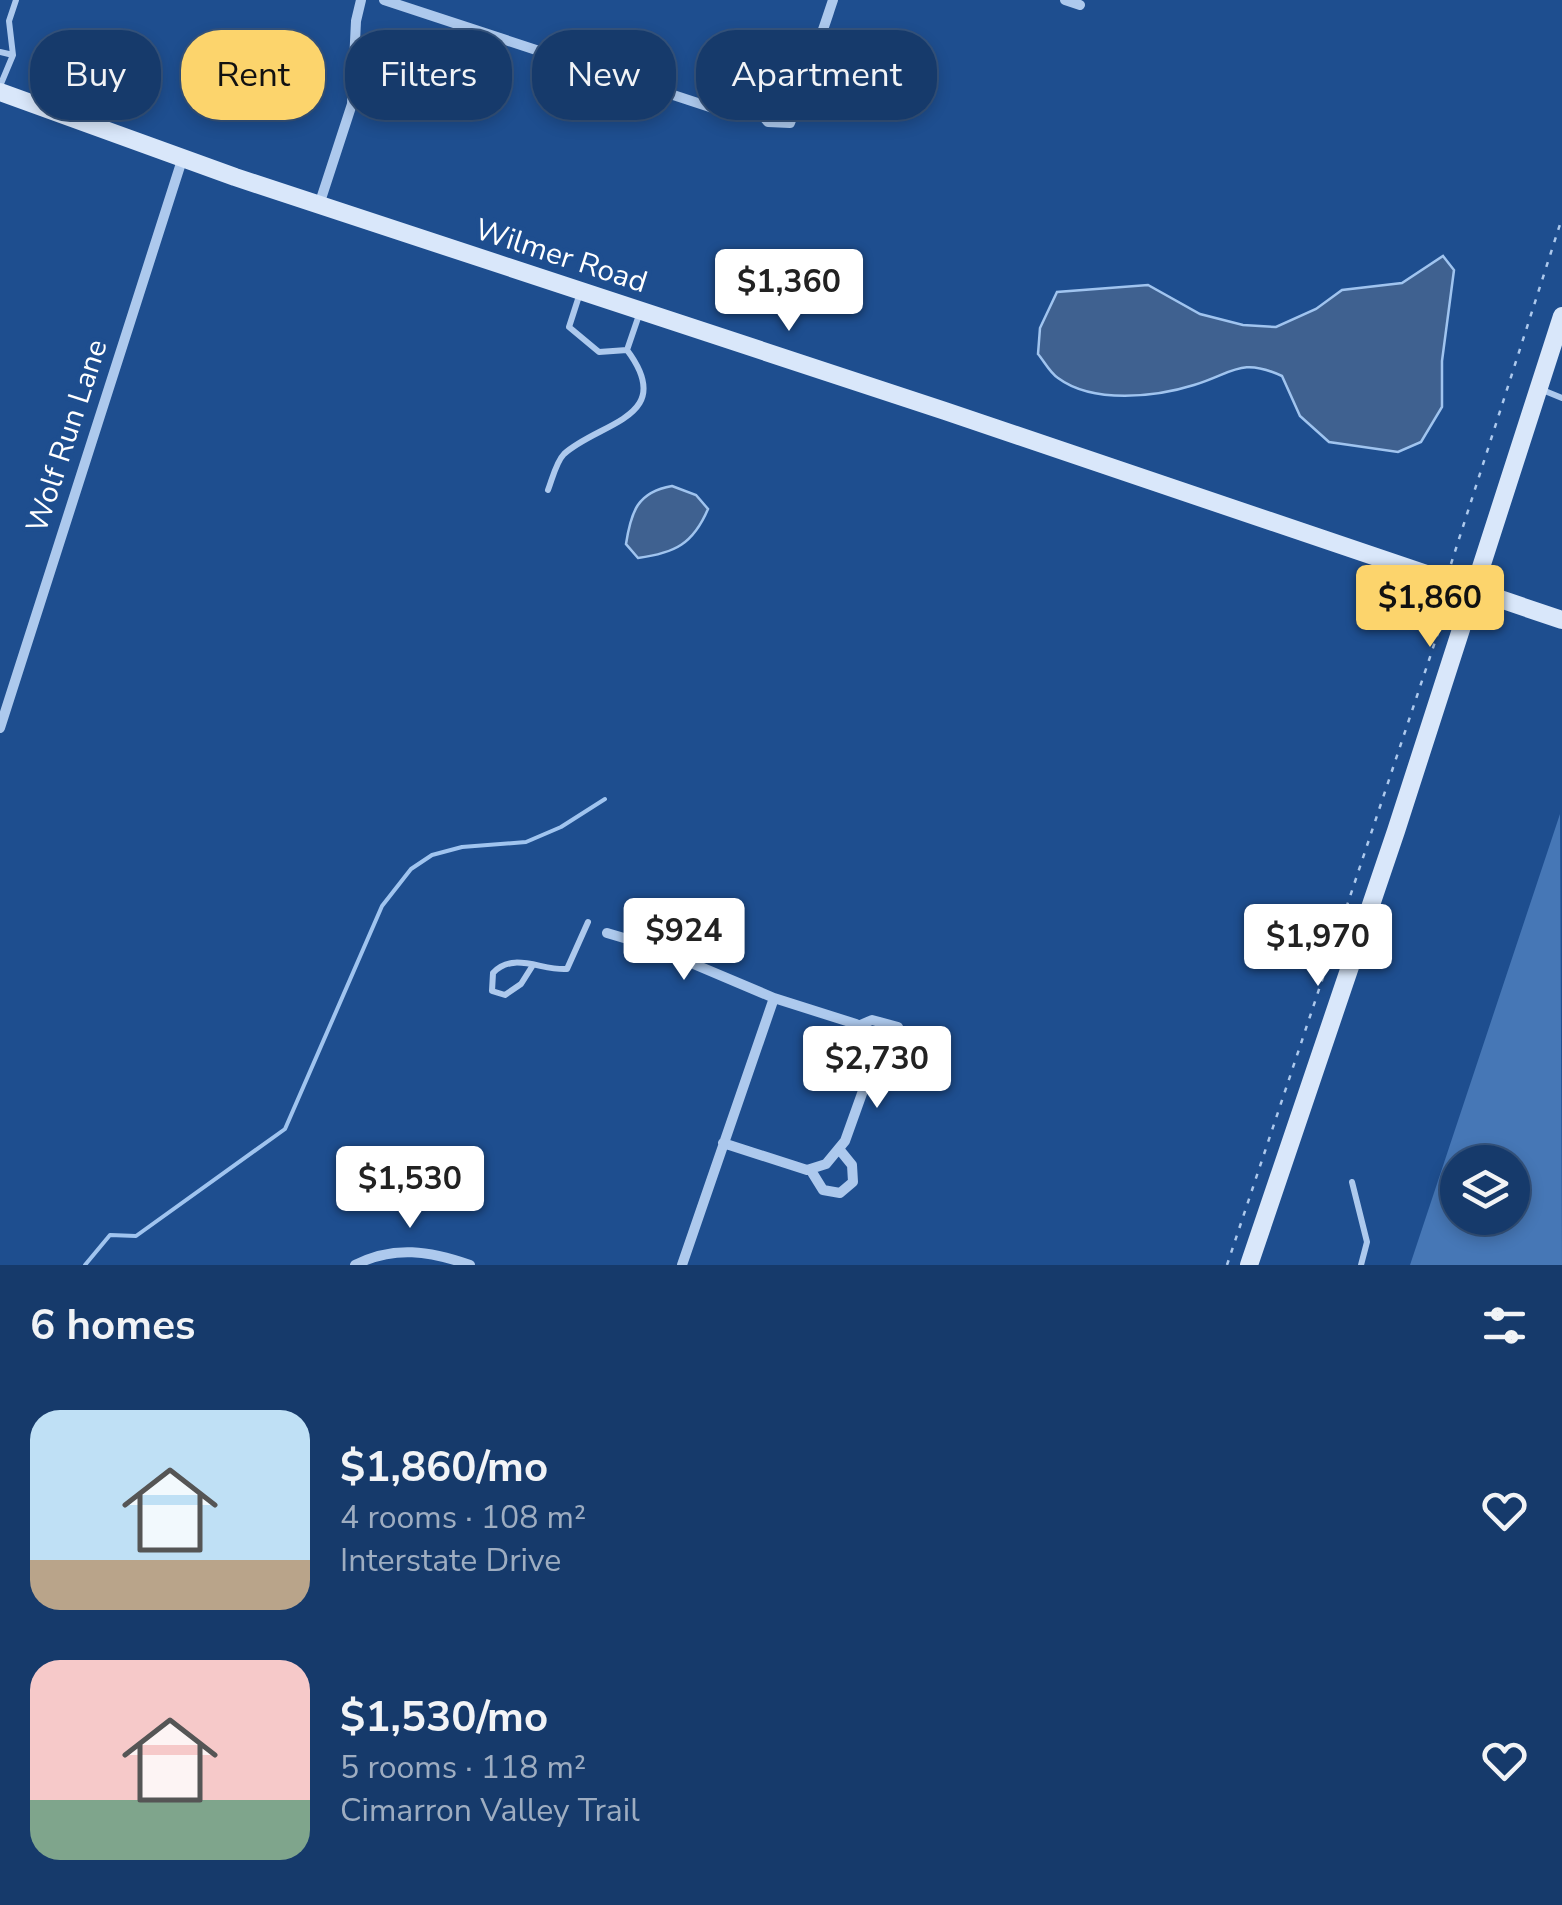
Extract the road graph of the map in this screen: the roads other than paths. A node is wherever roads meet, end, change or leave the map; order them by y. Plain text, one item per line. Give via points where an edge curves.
1 (16, 0) edge
2 (361, 0) edge
3 (384, 0) edge
4 (834, 0) edge
5 (1066, 0) edge
6 (1080, 5) dead end
7 (823, 30) edge
8 (0, 52) edge
9 (13, 55) junction
10 (0, 89) edge
11 (696, 105) edge
12 (766, 120) edge
13 (791, 120) edge
14 (182, 160) junction
15 (318, 205) junction
16 (580, 290) junction
17 (640, 310) junction
18 (1562, 316) edge
19 (627, 350) junction
20 (1539, 389) junction
21 (1562, 398) edge
22 (548, 490) dead end
23 (1475, 588) junction
24 (1562, 620) edge
25 (0, 728) edge
26 (588, 922) dead end
27 (606, 933) dead end
28 (533, 965) junction
29 (774, 998) junction
30 (858, 1026) junction
31 (874, 1060) junction
32 (722, 1143) junction
33 (840, 1149) junction
34 (810, 1169) junction
35 (1352, 1182) dead end
36 (355, 1265) edge
37 (470, 1265) edge
38 (682, 1265) edge
39 (1249, 1265) edge
40 (1361, 1265) edge

1 - 9 lane via 9,21
2 - 15 street via 352,104
3 - 11 street
4 - 7 street
5 - 6 street
8 - 9 lane
9 - 10 lane
10 - 14 street, Wilmer Road
12 - 13 street
14 - 15 street, Wilmer Road
14 - 25 street, Wolf Run Lane
15 - 16 street, Wilmer Road
16 - 17 street, Wilmer Road
16 - 19 lane via 569,327 600,352
17 - 19 lane
17 - 23 street, Wilmer Road
18 - 20 street
19 - 22 lane via 642,381 639,406 562,456
20 - 21 lane
20 - 23 street
23 - 24 street, Wilmer Road
23 - 39 street
26 - 28 lane via 567,968
27 - 29 street
28 - 28 lane via 499,966 492,991 513,992
29 - 30 street
29 - 32 street
30 - 31 street via 870,1038
30 - 31 street via 872,1020 898,1027 900,1049
31 - 33 street
32 - 34 street
32 - 38 street
33 - 34 street
33 - 34 street via 852,1165 853,1182 840,1192 823,1190
35 - 40 lane via 1368,1242
36 - 37 street via 403,1250

